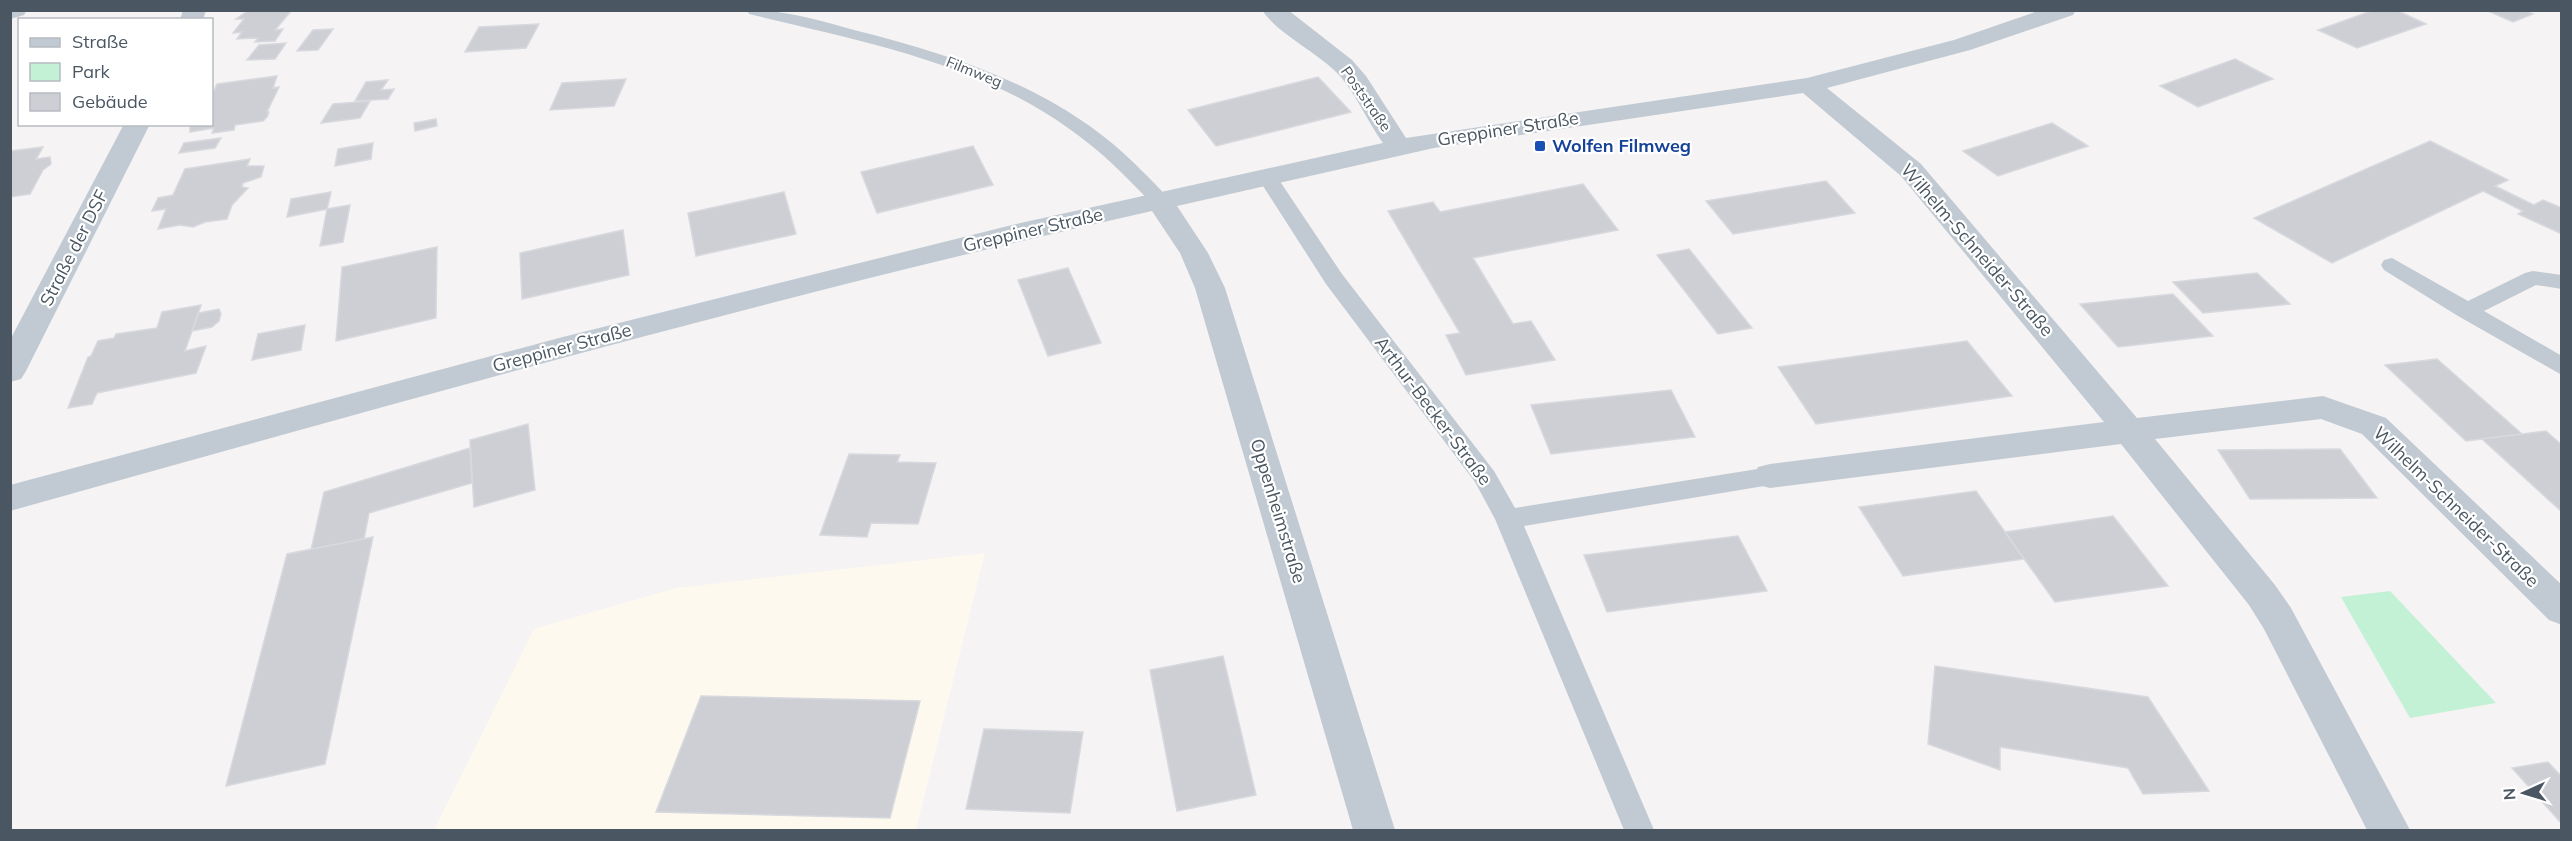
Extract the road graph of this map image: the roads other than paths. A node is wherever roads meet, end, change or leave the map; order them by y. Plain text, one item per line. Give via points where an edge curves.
1 (16, 10) edge
2 (755, 10) edge
3 (1273, 10) edge
4 (2065, 10) edge
5 (10, 12) edge
6 (1808, 86) junction
7 (136, 126) edge
8 (1399, 147) junction
9 (1266, 175) junction
10 (1160, 200) junction
11 (2392, 265) dead end
12 (2562, 282) edge
13 (2466, 310) junction
14 (2557, 358) edge
15 (10, 371) edge
16 (2129, 432) junction
17 (1770, 476) joint
18 (10, 498) edge
19 (1508, 519) junction
20 (2562, 610) edge
21 (2389, 830) edge
22 (1374, 831) edge
23 (1639, 831) edge

1 - 5 street
2 - 10 lane, Filmweg via 918,51 985,74 1106,144
3 - 8 street, Poststraße via 1343,64
4 - 6 street, Greppiner Straße via 1962,45
6 - 8 street, Greppiner Straße via 1531,124
6 - 16 street, Wilhelm-Schneider-Straße via 1911,170
7 - 15 street, Straße der DSF
8 - 9 street, Greppiner Straße
9 - 10 street, Greppiner Straße
9 - 19 lane, Arthur-Becker-Straße via 1334,279 1485,477
10 - 18 street, Greppiner Straße via 571,345
10 - 22 street, Oppenheimstraße via 1190,246 1210,288
11 - 13 lane
12 - 13 lane via 2533,278
13 - 14 lane
16 - 17 street, Wilhelm-Schneider-Straße
16 - 20 street, Wilhelm-Schneider-Straße via 2323,407 2374,426
16 - 21 street, Wilhelm-Schneider-Straße via 2267,603
17 - 19 lane
19 - 23 lane, Arthur-Becker-Straße

